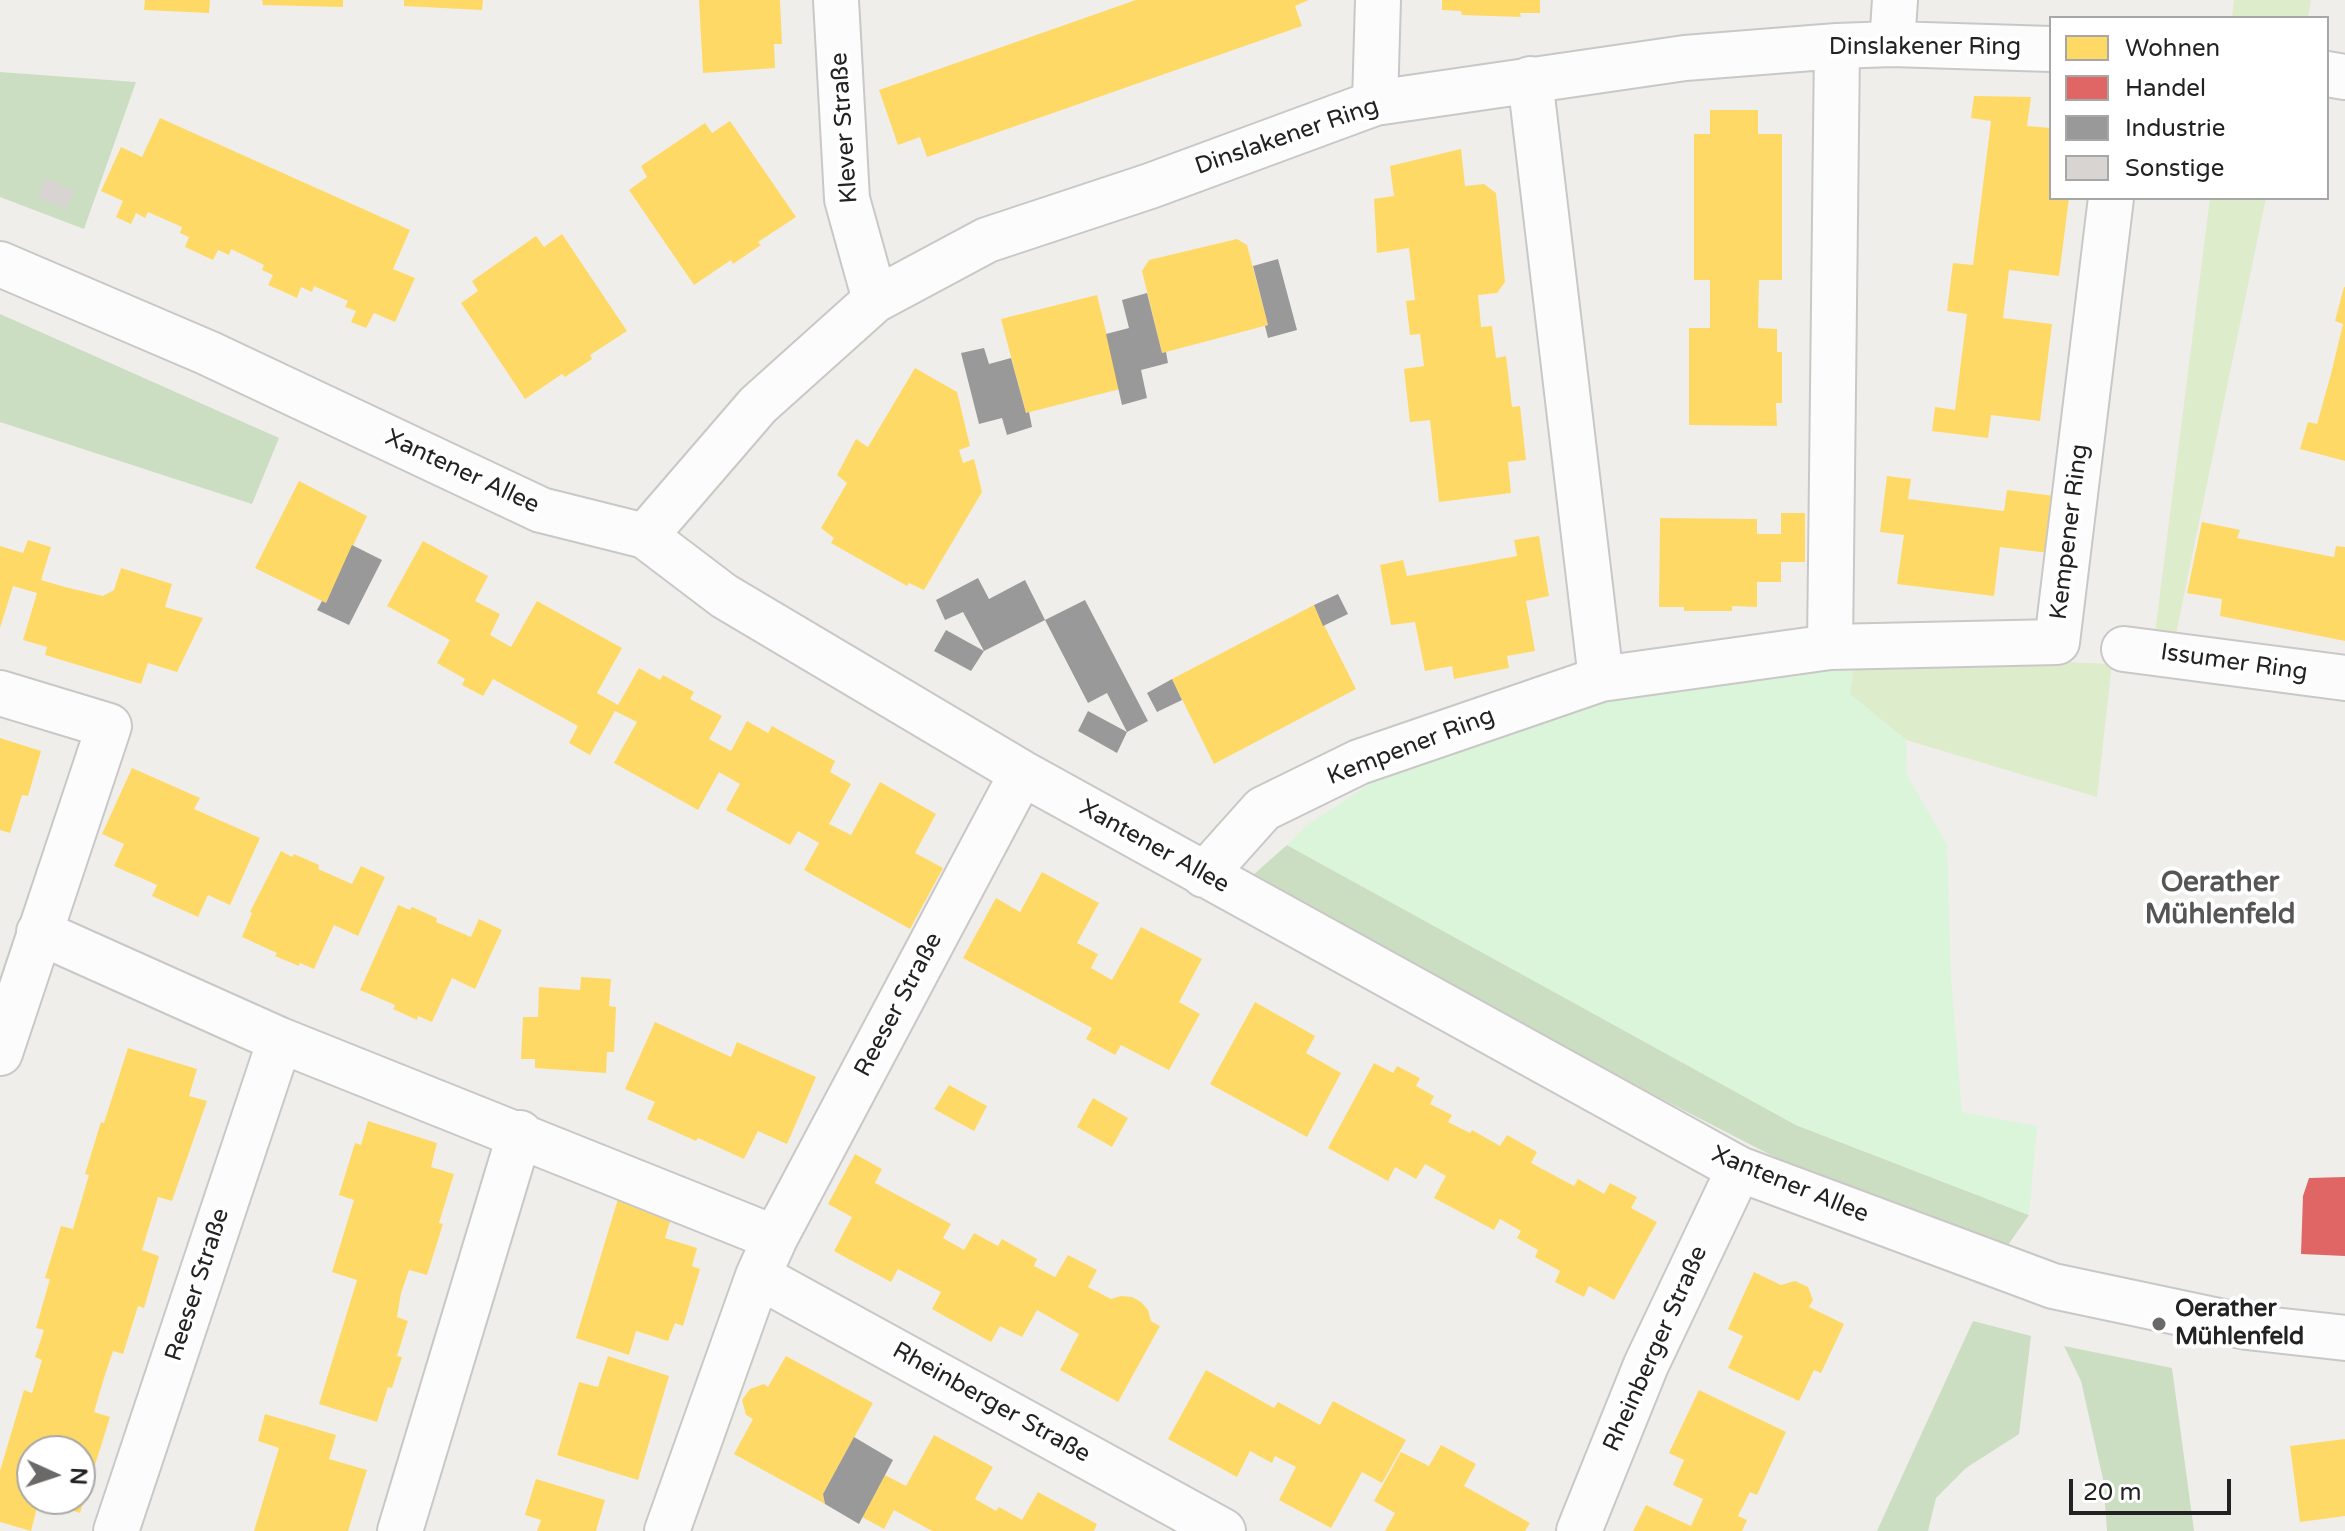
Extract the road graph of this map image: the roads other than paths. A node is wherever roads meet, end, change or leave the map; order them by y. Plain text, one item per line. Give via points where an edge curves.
1 (836, 0) edge
2 (1378, 0) edge
3 (1895, 0) edge
4 (1892, 44) junction
5 (1837, 46) junction
6 (2049, 49) edge
7 (1530, 79) junction
8 (1375, 103) junction
9 (2111, 200) edge
10 (0, 264) edge
11 (875, 300) junction
12 (645, 536) junction
13 (1830, 647) junction
14 (2124, 649) dead end
15 (2345, 678) edge
16 (1601, 679) junction
17 (0, 693) edge
18 (1022, 773) junction
19 (1204, 875) junction
20 (39, 932) junction
21 (280, 1040) junction
22 (0, 1053) edge
23 (520, 1133) junction
24 (1739, 1169) junction
25 (767, 1257) junction
26 (2345, 1338) edge
27 (116, 1531) edge
28 (400, 1531) edge
29 (667, 1531) edge
30 (1223, 1531) edge
31 (1579, 1531) edge

1 - 11 street, Klever Straße via 847,199
2 - 8 street
3 - 4 street
4 - 5 street, Dinslakener Ring
4 - 6 street, Dinslakener Ring
5 - 7 street, Dinslakener Ring via 1685,58
5 - 13 street
7 - 8 street, Dinslakener Ring
7 - 16 street
8 - 11 street, Dinslakener Ring via 987,240
9 - 13 street, Kempener Ring via 2057,642
10 - 12 street, Xantener Allee via 208,353 541,510
11 - 12 street, Dinslakener Ring via 758,405
12 - 18 street, Xantener Allee via 724,596
13 - 16 street, Kempener Ring
14 - 15 street, Issumer Ring
16 - 19 street, Kempener Ring via 1359,762 1291,795 1263,809
17 - 20 street via 109,726
18 - 19 street, Xantener Allee
18 - 25 street, Reeser Straße
19 - 24 street, Xantener Allee
20 - 21 street
20 - 22 street
21 - 23 street
21 - 27 street, Reeser Straße
23 - 25 street
23 - 28 street
24 - 26 street, Xantener Allee via 2053,1286 2247,1327
24 - 31 street, Rheinberger Straße via 1646,1365
25 - 29 street, Reeser Straße
25 - 30 street, Rheinberger Straße

